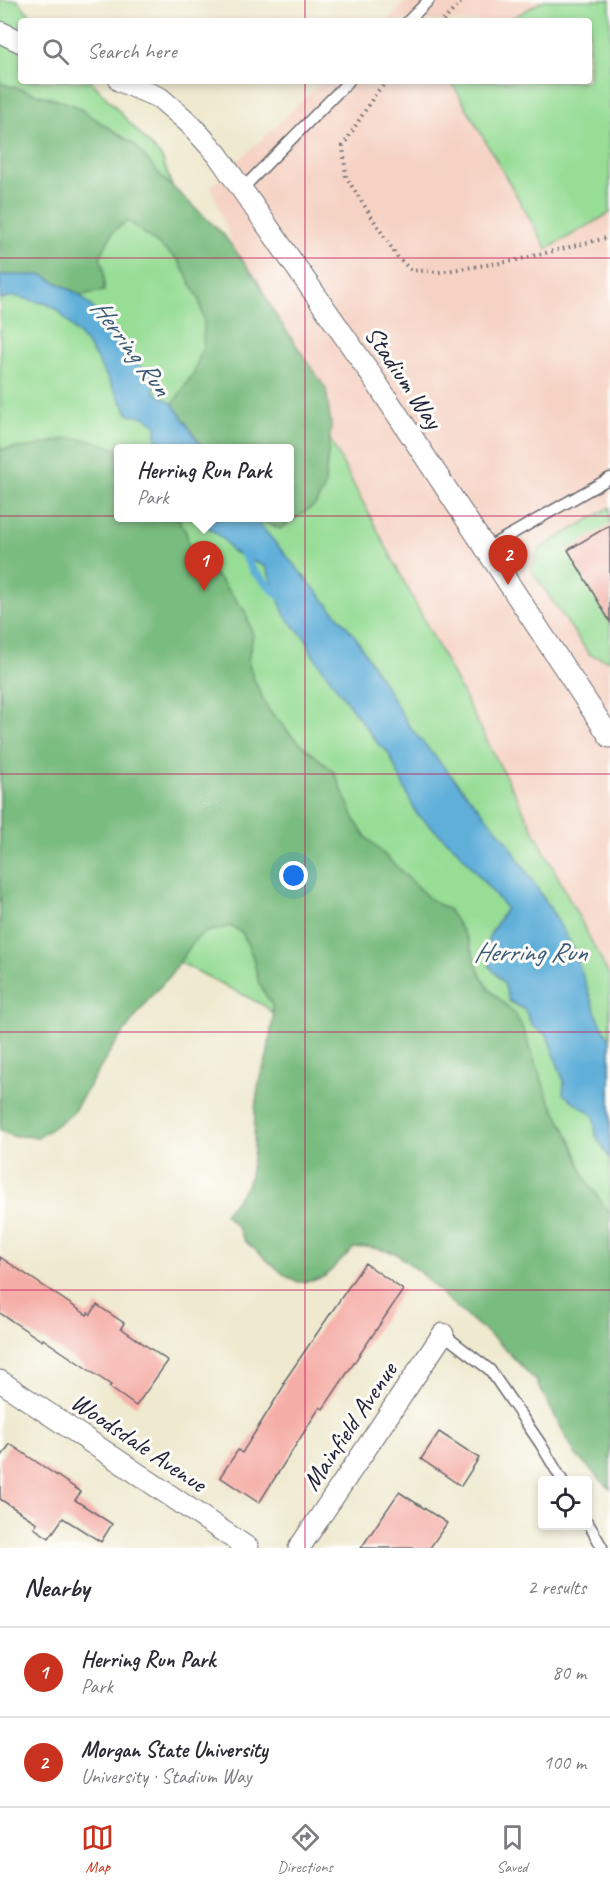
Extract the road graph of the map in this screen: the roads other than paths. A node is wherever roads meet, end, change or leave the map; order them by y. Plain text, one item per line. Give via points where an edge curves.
1 (429, 0) edge
2 (411, 18) edge
3 (0, 32) edge
4 (18, 41) edge
5 (127, 84) edge
6 (346, 84) edge
7 (241, 190) junction
8 (610, 478) edge
9 (485, 549) junction
10 (610, 737) edge
11 (443, 1334) joint
12 (0, 1381) edge
13 (560, 1476) edge
14 (592, 1530) edge
15 (602, 1547) edge
16 (248, 1548) edge
17 (299, 1548) edge

1 - 2 lane
3 - 4 street
5 - 7 street, Stadium Way via 160,98 189,123 217,154
6 - 7 lane
7 - 9 street, Stadium Way via 368,370
8 - 9 lane
9 - 10 street, Stadium Way
11 - 13 lane via 490,1370
11 - 17 street, Mainfield Avenue
12 - 16 street, Woodsdale Avenue
14 - 15 lane

